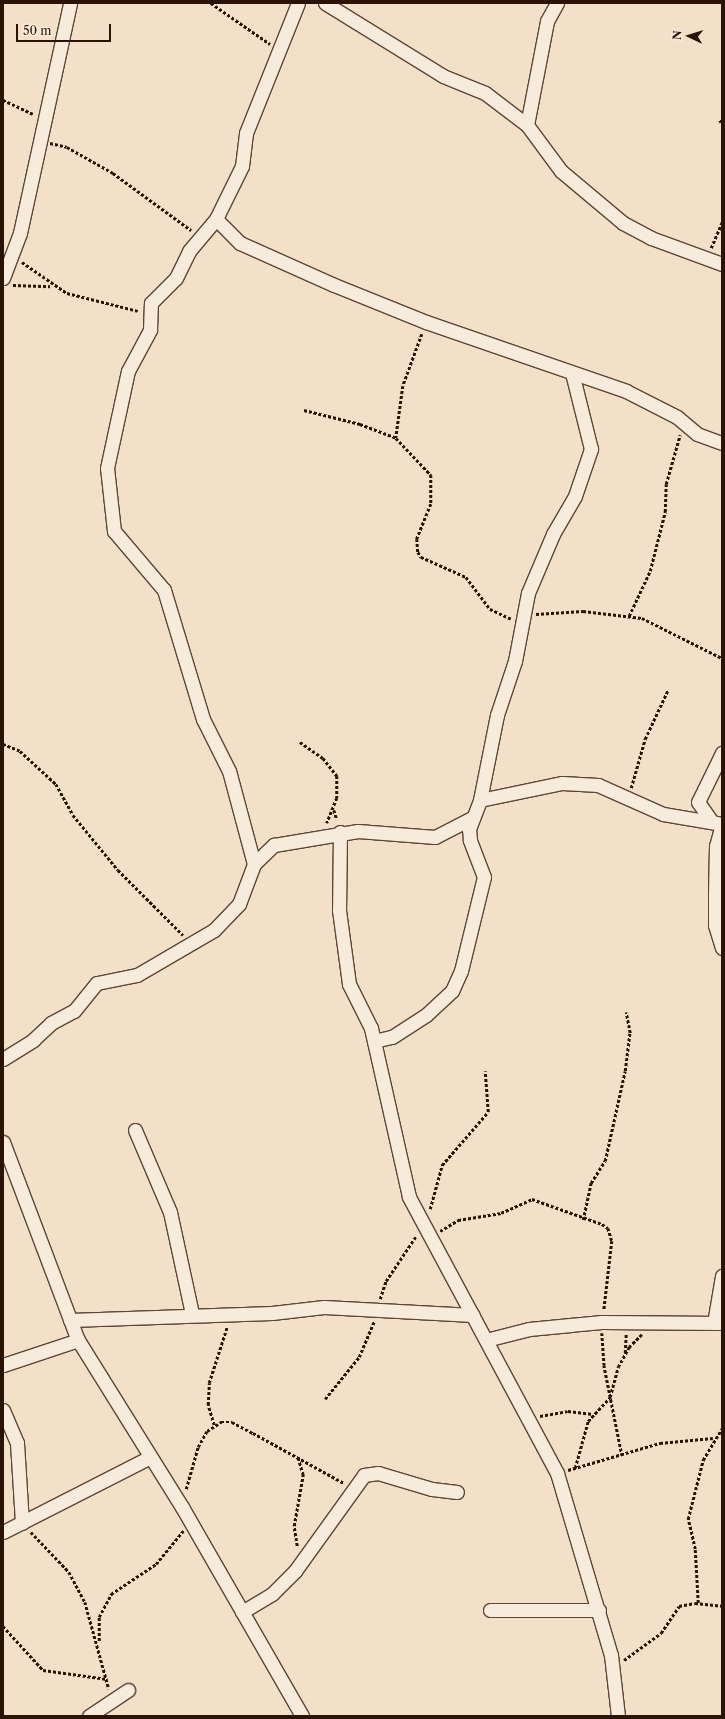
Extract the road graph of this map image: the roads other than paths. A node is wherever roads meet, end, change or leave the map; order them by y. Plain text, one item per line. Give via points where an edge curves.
1 (70, 3) edge
2 (298, 3) edge
3 (325, 3) edge
4 (557, 3) edge
5 (527, 125) junction
6 (216, 219) junction
7 (722, 264) edge
8 (7, 282) edge
9 (572, 373) junction
10 (722, 443) edge
11 (722, 753) edge
12 (480, 800) junction
13 (472, 818) junction
14 (719, 823) edge
15 (340, 832) junction
16 (254, 864) junction
17 (722, 948) edge
18 (374, 1042) junction
19 (3, 1060) edge
20 (135, 1130) dead end
21 (3, 1142) edge
22 (722, 1276) edge
23 (192, 1314) junction
24 (473, 1315) junction
25 (70, 1320) junction
26 (718, 1323) edge
27 (78, 1340) junction
28 (486, 1340) junction
29 (3, 1365) edge
30 (3, 1410) edge
31 (150, 1456) junction
32 (457, 1492) dead end
33 (22, 1523) junction
34 (3, 1532) edge
35 (490, 1610) dead end
36 (599, 1610) junction
37 (242, 1612) junction
38 (128, 1690) dead end
39 (89, 1716) edge
40 (302, 1716) edge
41 (618, 1716) edge

1 - 8 street
2 - 6 street via 276,49 257,112 244,140 242,166
3 - 5 street via 443,76 476,87
4 - 5 street via 547,21
5 - 7 street via 561,171 623,223 650,238
6 - 9 street via 240,243 426,322
6 - 16 street via 201,237 176,278 151,303 148,338 128,371 108,457 107,487 114,531 164,590 204,718 229,771
9 - 10 street via 626,391 684,422 697,434
9 - 12 street via 591,448 575,496 553,534 522,619 515,661 497,714
11 - 14 street via 698,802
12 - 13 street
12 - 14 street via 575,783 598,785 663,814
13 - 15 street via 435,837
13 - 18 street via 469,834 482,869 483,890 459,976 452,991 414,1025
14 - 17 street via 716,846 715,925
15 - 16 street via 274,845
15 - 18 street via 339,910 349,984 368,1018
16 - 19 street via 239,904 228,918 191,944 137,975 97,983 74,1011 51,1023 33,1040
18 - 24 street via 409,1197
20 - 23 street via 170,1212
21 - 25 street
22 - 26 street
23 - 24 street via 272,1314 324,1307 377,1312
23 - 25 street
24 - 28 street
25 - 27 street
26 - 28 street via 602,1322 529,1329
27 - 29 street
27 - 31 street
28 - 36 street via 557,1473
30 - 33 street via 17,1443
31 - 33 street
31 - 37 street
32 - 37 street via 432,1489 378,1473 364,1475 300,1562 272,1594
33 - 34 street
35 - 36 street
36 - 41 street via 614,1670
37 - 40 street
38 - 39 street

